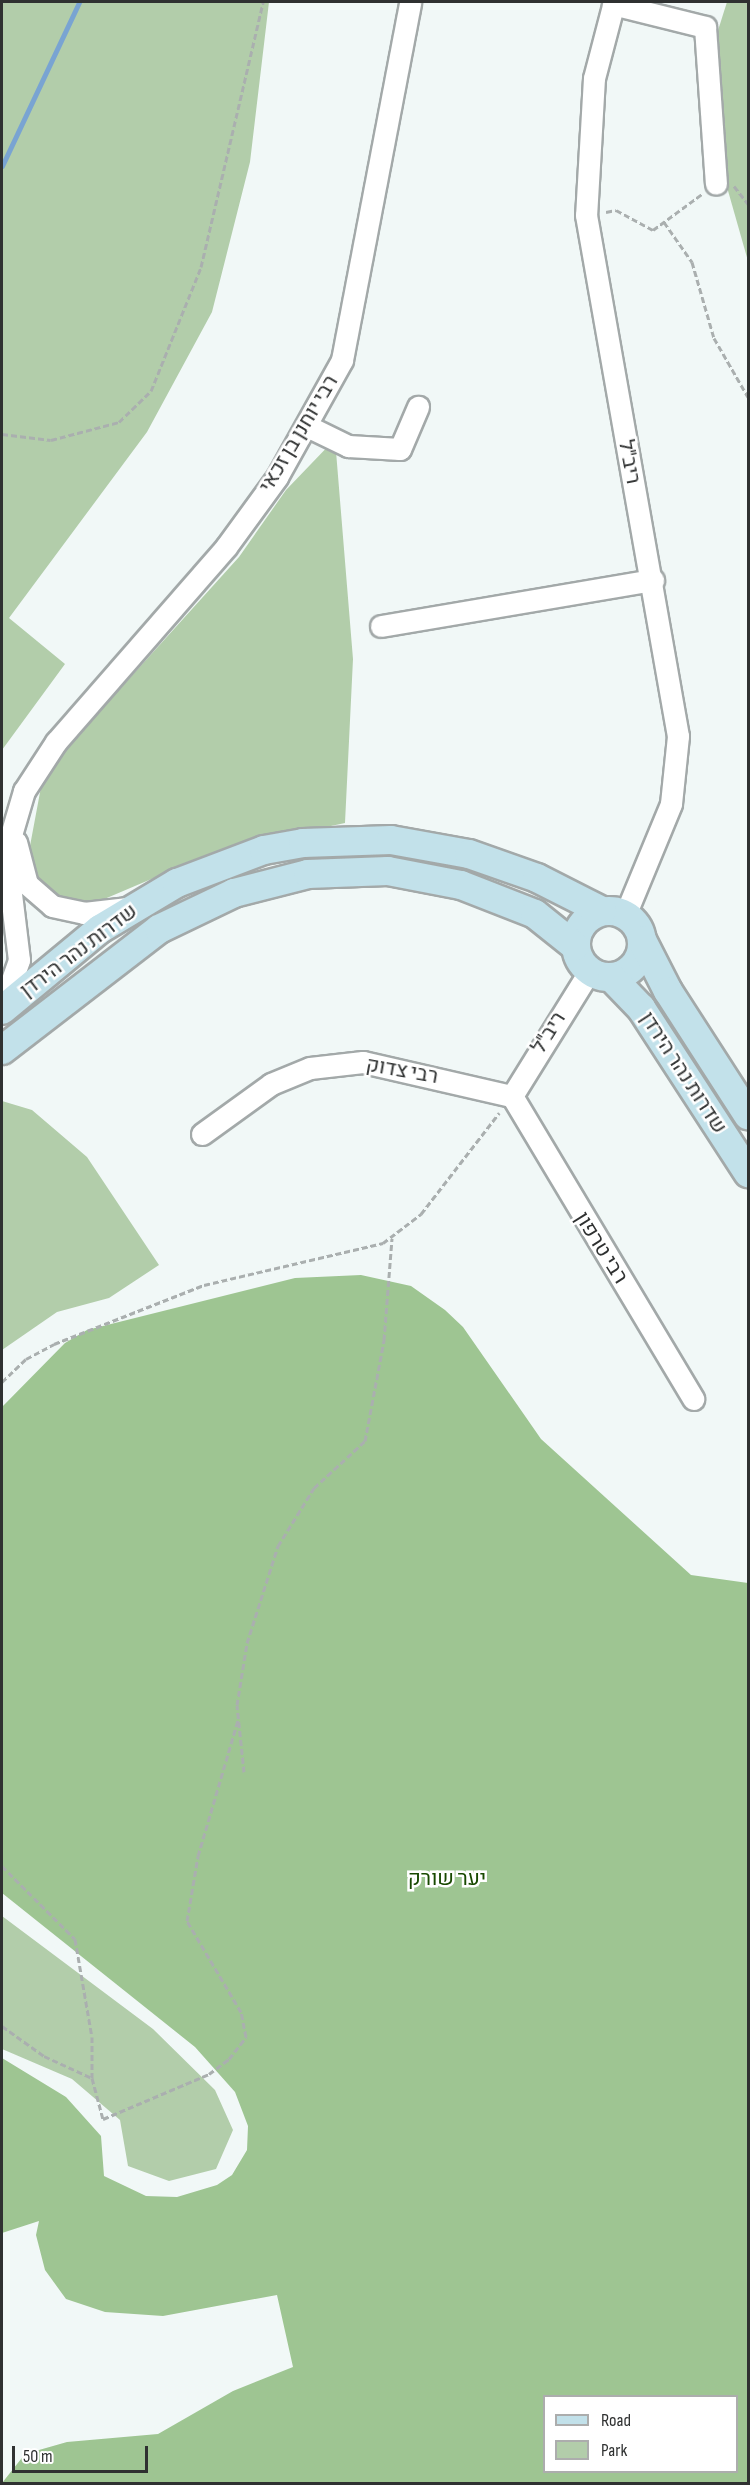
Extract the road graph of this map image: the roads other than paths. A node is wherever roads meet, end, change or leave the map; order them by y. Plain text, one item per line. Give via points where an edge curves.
1 (410, 2) edge
2 (614, 3) edge
3 (716, 184) road end
4 (418, 406) dead end
5 (307, 426) junction
6 (653, 580) junction
7 (381, 627) dead end
8 (24, 791) junction
9 (135, 908) junction
10 (614, 913) junction
11 (642, 939) junction
12 (575, 946) junction
13 (600, 975) junction
14 (2, 1009) edge
15 (2, 1050) edge
16 (512, 1096) junction
17 (744, 1106) edge
18 (202, 1134) dead end
19 (748, 1173) edge
20 (693, 1399) dead end

1 - 5 street, רבי יוחנן בן זכאי via 350,333 342,360
2 - 3 street via 705,27
2 - 6 street, ריב"ל via 594,78 586,215
4 - 5 street via 400,449 348,446
5 - 8 street, רבי יוחנן בן זכאי via 226,547 56,741
6 - 7 street
6 - 10 street, ריב"ל via 673,690 677,773 663,830
8 - 9 street, רבי יוחנן בן זכאי via 16,849 24,876 37,895 66,911
8 - 14 street, רבי יוחנן בן זכאי via 6,852 19,960
9 - 10 main road, שדרות נהר הירדן via 223,864 264,850 347,838 391,840 469,854 537,878
9 - 14 main road, שדרות נהר הירדן
10 - 11 main road
10 - 12 main road via 586,920
11 - 13 main road via 638,961
11 - 17 main road, שדרות נהר הירדן via 668,991
12 - 13 main road
12 - 15 main road, שדרות נהר הירדן via 535,914 461,885 368,870 281,879 223,898 159,929
13 - 16 street, ריב"ל
13 - 19 main road, שדרות נהר הירדן via 641,1008
16 - 18 street, רבי צדוק via 363,1062 310,1068 270,1084
16 - 20 street, רבי טרפון

